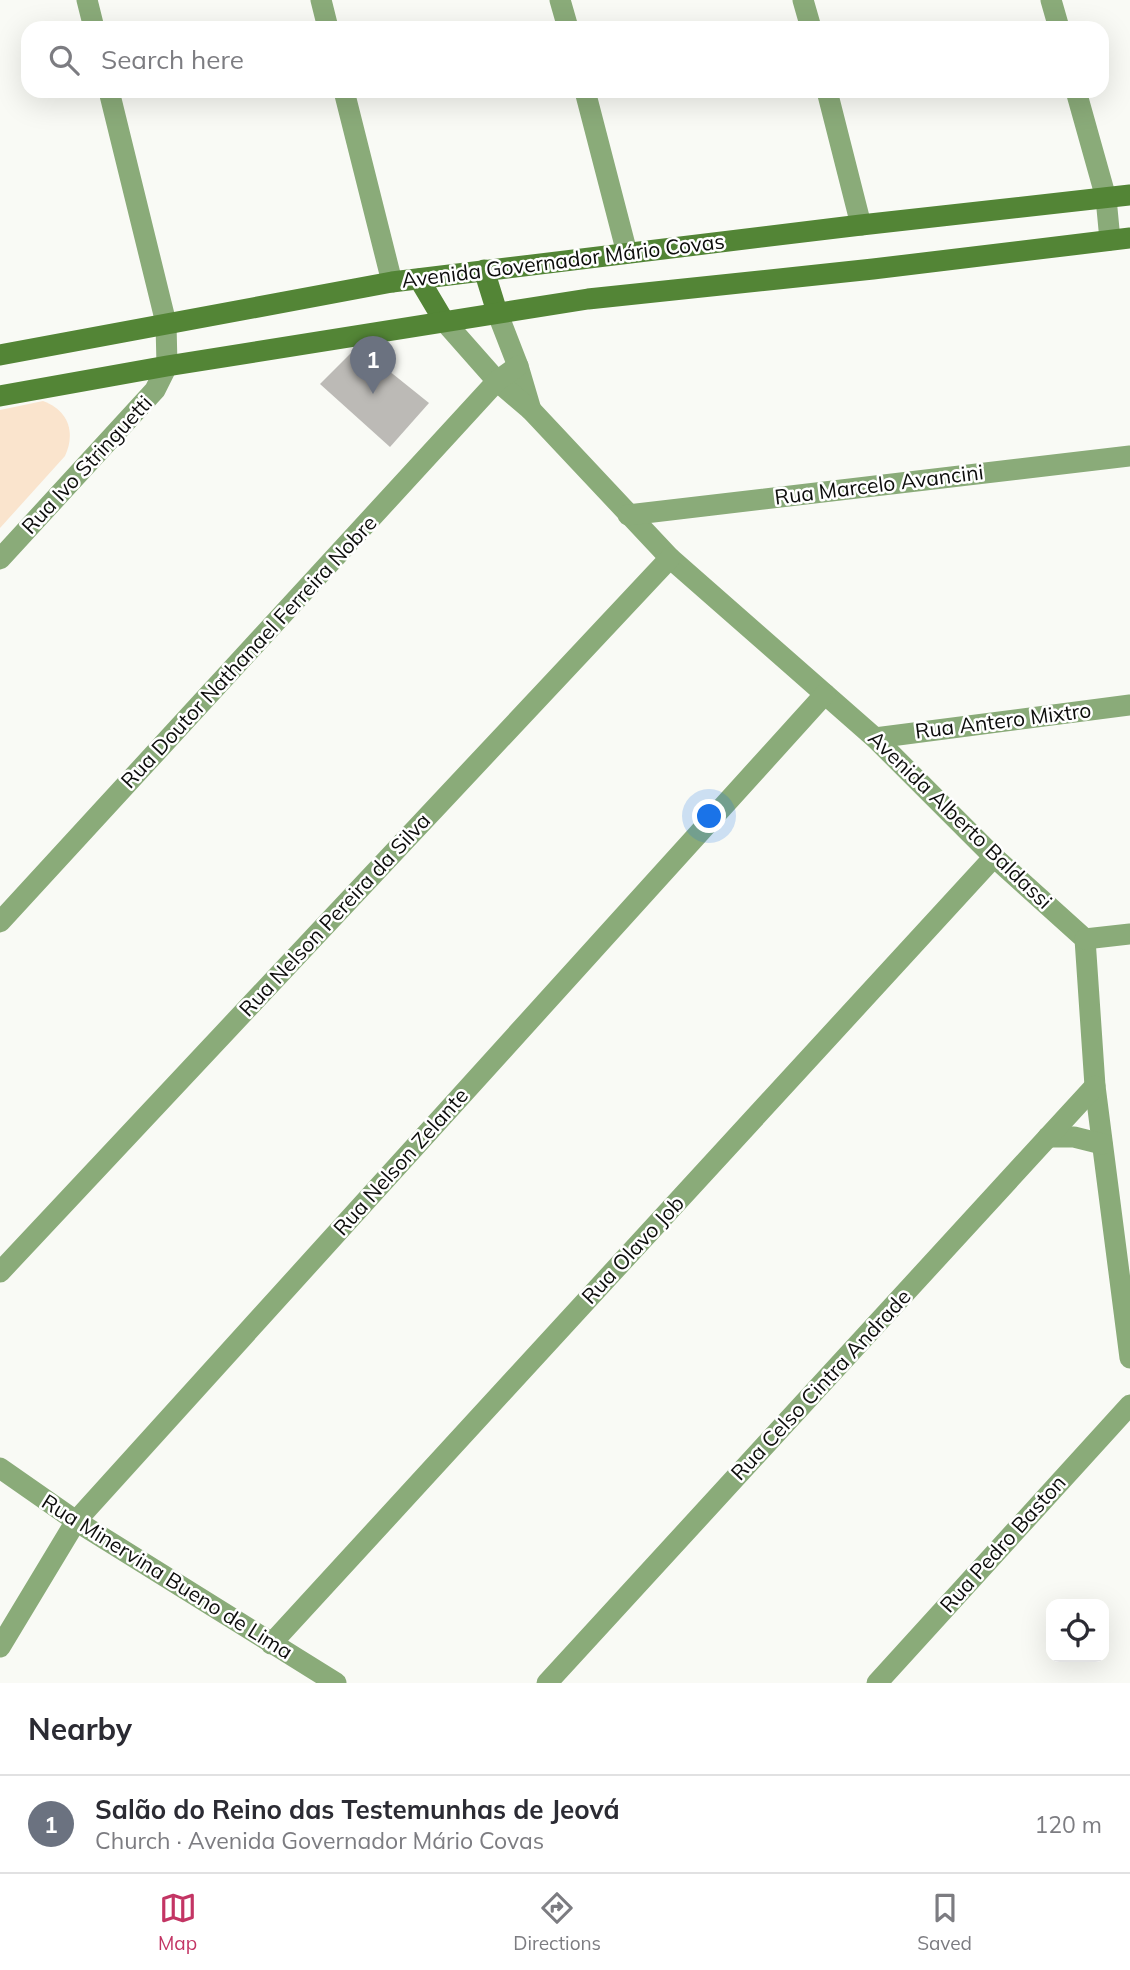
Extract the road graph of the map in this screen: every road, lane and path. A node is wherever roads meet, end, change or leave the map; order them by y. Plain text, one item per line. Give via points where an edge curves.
1 (87, 0) edge
2 (321, 0) edge
3 (561, 0) edge
4 (803, 0) edge
5 (1051, 0) edge
6 (92, 21) edge
7 (326, 21) edge
8 (566, 21) edge
9 (809, 21) edge
10 (1057, 21) edge
11 (111, 98) edge
12 (346, 98) edge
13 (586, 98) edge
14 (829, 98) edge
15 (1078, 98) edge
16 (1130, 195) edge
17 (1106, 198) junction
18 (861, 225) junction
19 (1120, 239) edge
20 (627, 253) junction
21 (484, 270) junction
22 (419, 279) junction
23 (392, 282) junction
24 (497, 313) junction
25 (444, 321) junction
26 (166, 323) junction
27 (0, 355) edge
28 (167, 366) junction
29 (518, 366) junction
30 (497, 381) junction
31 (0, 397) edge
32 (531, 410) junction
33 (1130, 456) edge
34 (628, 515) junction
35 (670, 558) junction
36 (0, 559) edge
37 (825, 694) junction
38 (1130, 705) edge
39 (875, 738) junction
40 (994, 857) junction
41 (0, 922) edge
42 (1130, 934) edge
43 (1086, 939) junction
44 (1095, 1086) junction
45 (1048, 1137) junction
46 (1102, 1144) junction
47 (0, 1272) edge
48 (1130, 1358) edge
49 (1130, 1405) edge
50 (0, 1468) edge
51 (76, 1521) junction
52 (271, 1644) junction
53 (0, 1647) edge
54 (336, 1683) edge
55 (547, 1683) edge
56 (877, 1683) edge

1 - 6 street
2 - 7 street
3 - 8 street
4 - 9 street
5 - 10 street
11 - 26 street
12 - 23 street
13 - 20 street
14 - 18 street
15 - 17 street
16 - 17 main road, Avenida Governador Mário Covas
17 - 18 main road, Avenida Governador Mário Covas
17 - 19 street
18 - 20 main road, Avenida Governador Mário Covas
19 - 24 main road, Avenida Governador Mário Covas
20 - 21 main road, Avenida Governador Mário Covas
21 - 22 main road, Avenida Governador Mário Covas
21 - 24 main road
22 - 23 main road, Avenida Governador Mário Covas
22 - 25 main road
23 - 26 main road, Avenida Governador Mário Covas
24 - 25 main road, Avenida Governador Mário Covas
24 - 29 street, Avenida Alberto Baldassi
25 - 28 main road, Avenida Governador Mário Covas
25 - 30 street, Avenida Alberto Baldassi
26 - 27 main road, Avenida Governador Mário Covas
26 - 28 street
28 - 31 main road, Avenida Governador Mário Covas
28 - 36 street, Rua Ivo Stringuetti via 155,390
29 - 30 street, Rua Doutor Nathanael Ferreira Nobre
29 - 32 street, Avenida Alberto Baldassi
30 - 32 street, Avenida Alberto Baldassi
30 - 41 street, Rua Doutor Nathanael Ferreira Nobre
32 - 34 street, Avenida Alberto Baldassi
33 - 34 street, Rua Marcelo Avancini
34 - 35 street, Avenida Alberto Baldassi
35 - 37 street, Avenida Alberto Baldassi
35 - 47 street, Rua Nelson Pereira da Silva
37 - 39 street, Avenida Alberto Baldassi
37 - 51 street, Rua Nelson Zelante
38 - 39 street, Rua Antero Mixtro
39 - 40 street, Avenida Alberto Baldassi
40 - 43 street, Avenida Alberto Baldassi
40 - 52 street, Rua Olavo Job
42 - 43 street
43 - 44 street
44 - 45 street, Rua Celso Cintra Andrade
44 - 46 street
45 - 46 street
45 - 55 street, Rua Celso Cintra Andrade
46 - 48 street
49 - 56 street, Rua Pedro Baston
50 - 51 street, Rua Minervina Bueno de Lima
51 - 52 street, Rua Minervina Bueno de Lima
51 - 53 street, Rua Nelson Zelante
52 - 54 street, Rua Minervina Bueno de Lima

